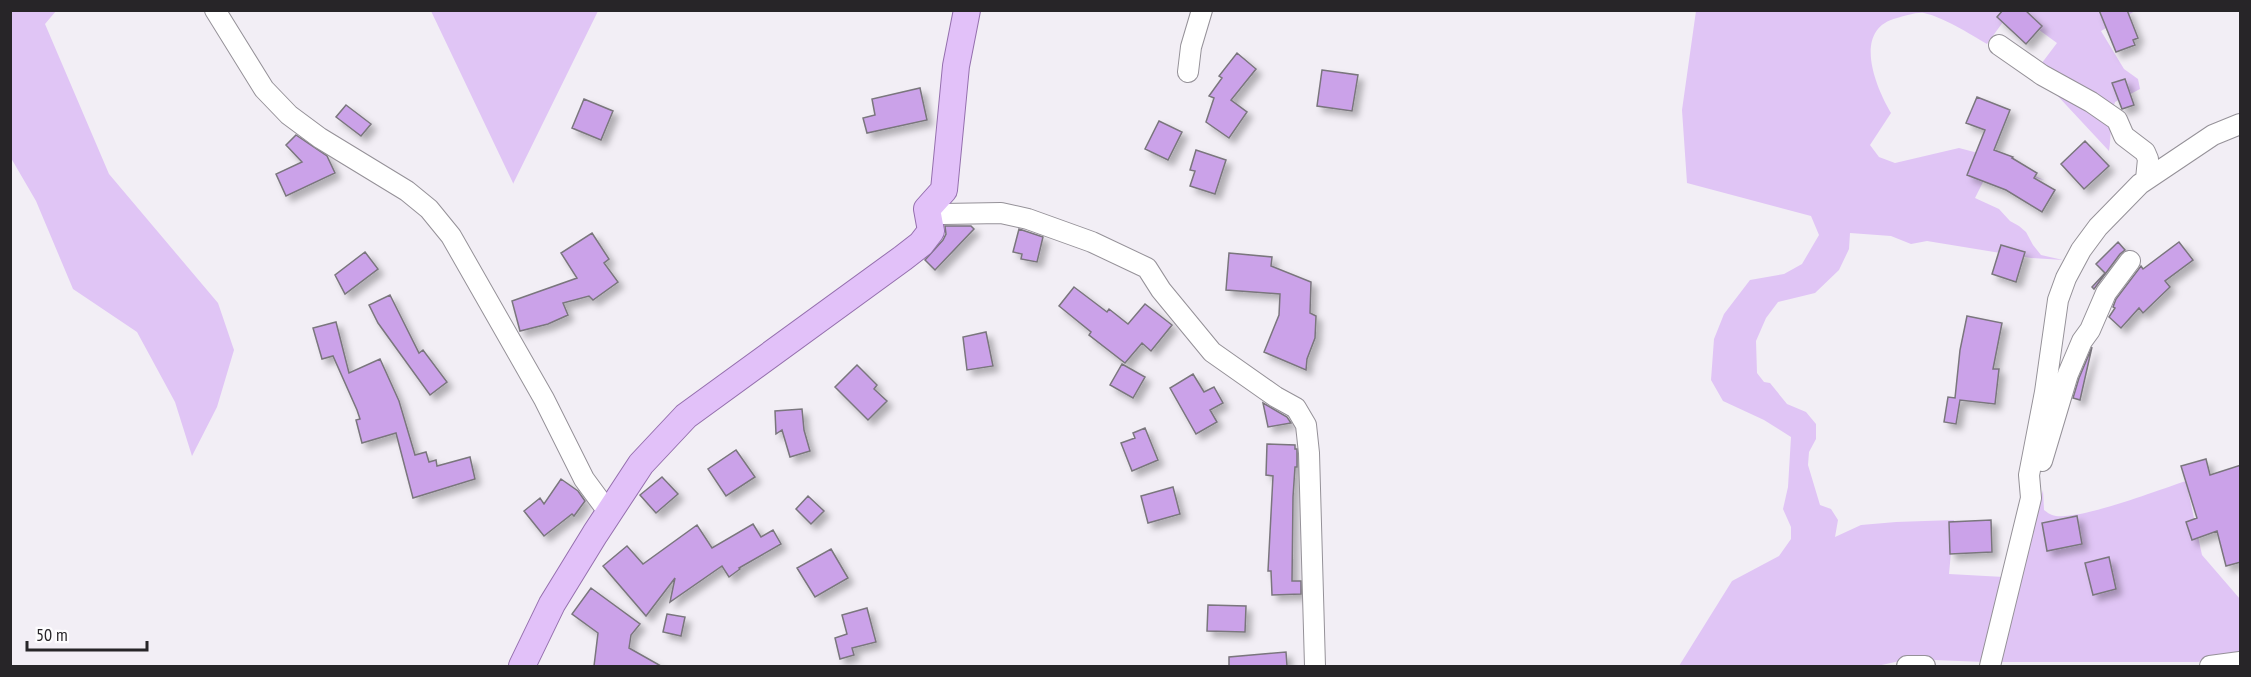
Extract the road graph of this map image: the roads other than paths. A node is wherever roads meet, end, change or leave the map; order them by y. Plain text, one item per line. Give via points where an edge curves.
1 (215, 10) edge
2 (967, 10) edge
3 (1202, 10) edge
4 (1999, 45) dead end
5 (1188, 72) dead end
6 (2241, 124) edge
7 (2146, 179) junction
8 (927, 209) junction
9 (2130, 261) dead end
10 (2031, 498) junction
11 (609, 513) junction
12 (2241, 662) edge
13 (522, 666) edge
14 (1316, 666) edge
15 (1907, 666) edge
16 (1925, 666) edge
17 (1990, 666) edge
18 (2210, 666) edge

1 - 11 street via 264,89 288,115 407,191 429,209 451,236 544,399 584,479
2 - 8 main road via 956,66 944,190
3 - 5 street
4 - 7 street via 2117,120 2124,136 2145,152
6 - 7 street via 2213,135
7 - 10 street via 2081,250 2058,300 2029,475
8 - 11 main road via 931,231 921,244 686,416 641,464
8 - 14 street via 943,214 1001,213 1028,219 1147,268 1212,352 1296,408 1306,425 1309,453
9 - 10 street via 2106,294 2068,374
10 - 17 street
11 - 13 main road via 552,604
12 - 18 street
15 - 16 street

